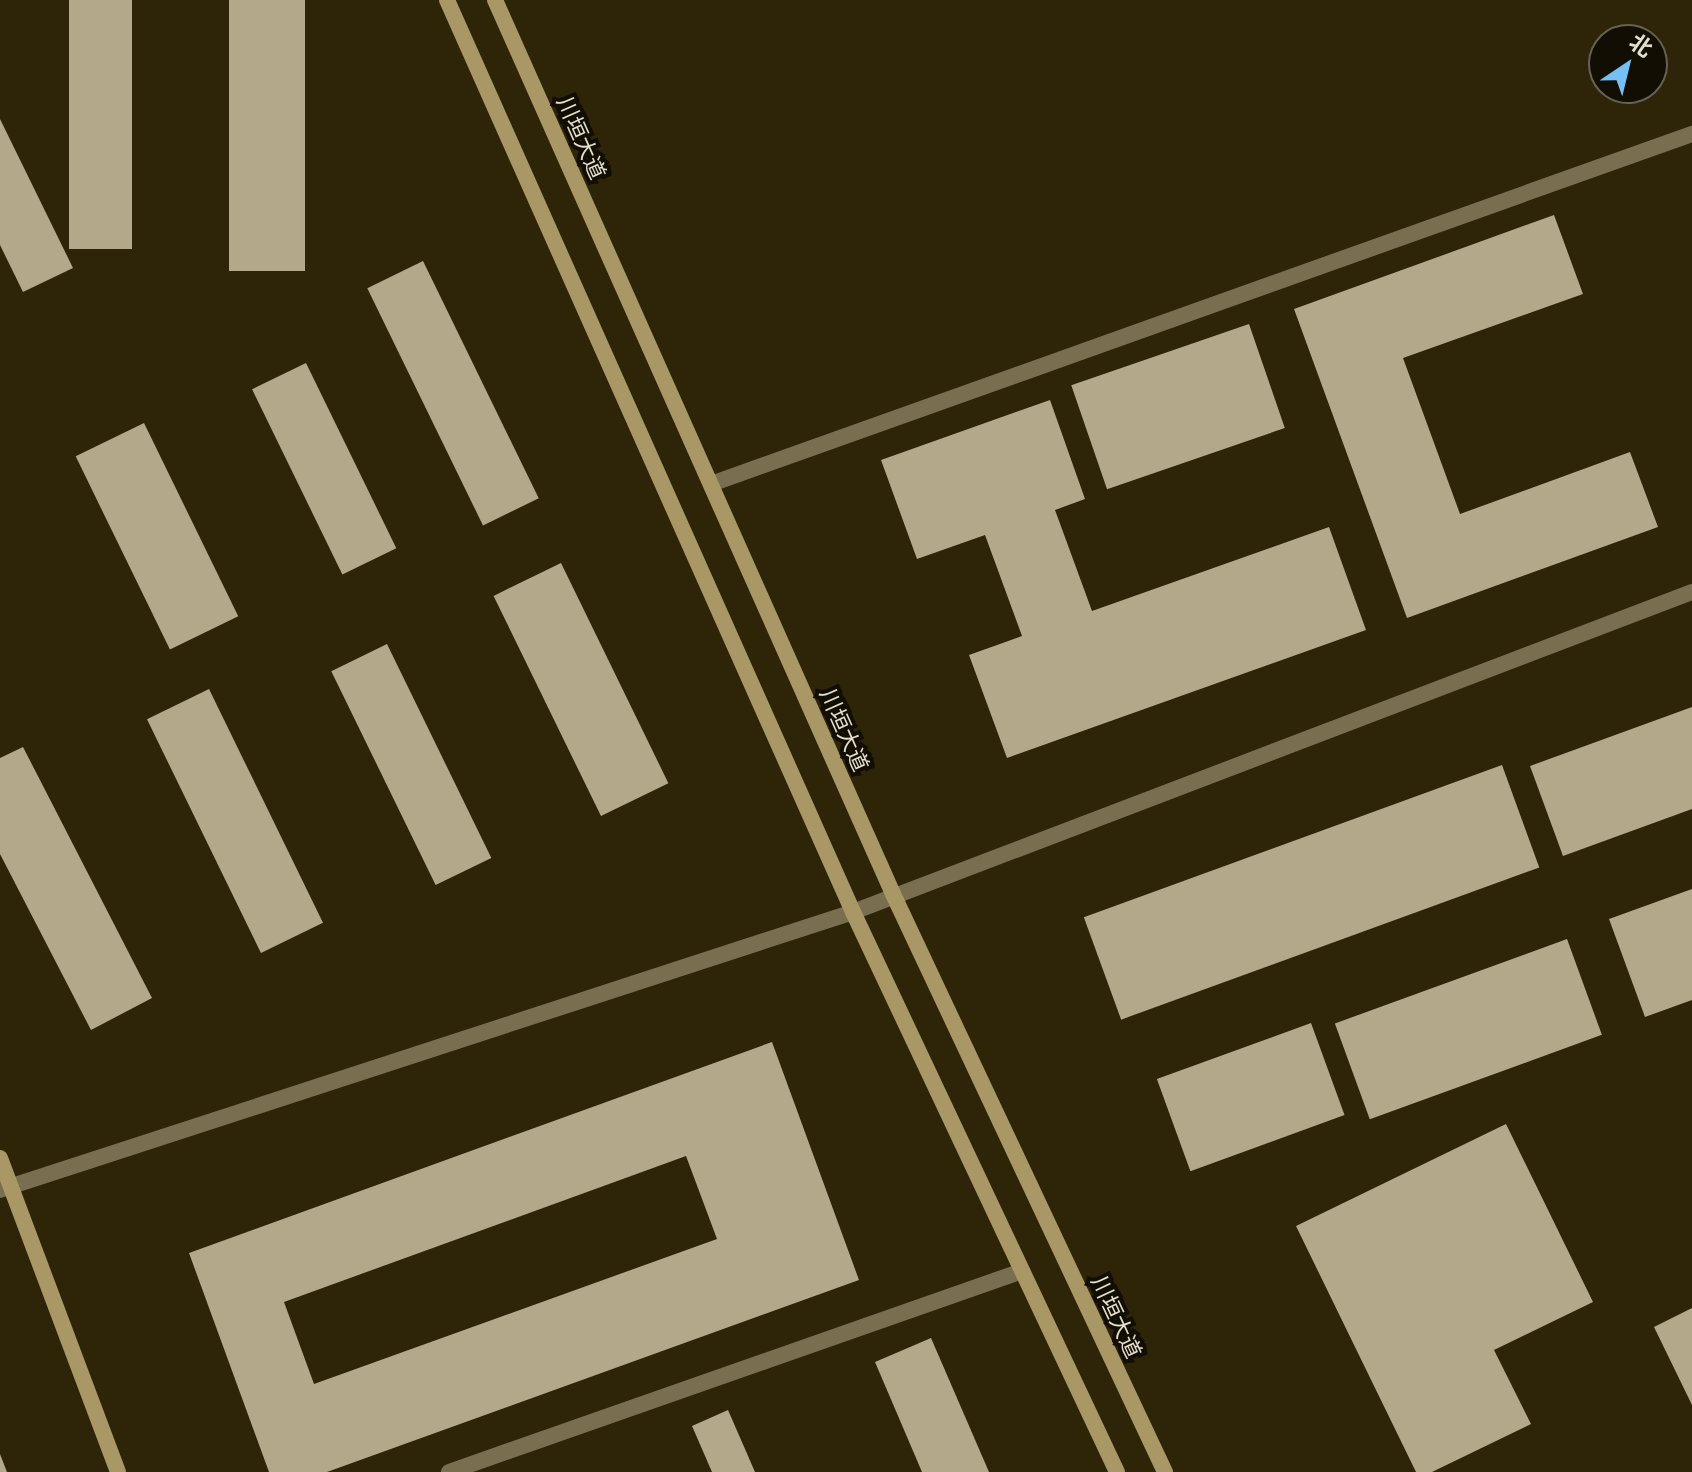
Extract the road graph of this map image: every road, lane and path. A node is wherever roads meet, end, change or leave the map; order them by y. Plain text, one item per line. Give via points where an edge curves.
1 (447, 0) edge
2 (495, 0) edge
3 (1692, 134) edge
4 (711, 484) junction
5 (1692, 592) edge
6 (893, 894) junction
7 (853, 912) junction
8 (0, 1158) edge
9 (6, 1188) edge
10 (1022, 1271) junction
11 (118, 1472) edge
12 (449, 1472) edge
13 (1117, 1472) edge
14 (1165, 1472) edge

1 - 7 main road
2 - 4 main road, 川垣大道
3 - 4 street
4 - 6 main road, 川垣大道
5 - 6 street
6 - 7 street
6 - 14 main road, 川垣大道
7 - 9 street
7 - 10 main road
8 - 9 main road
9 - 11 main road
10 - 12 street
10 - 13 main road

